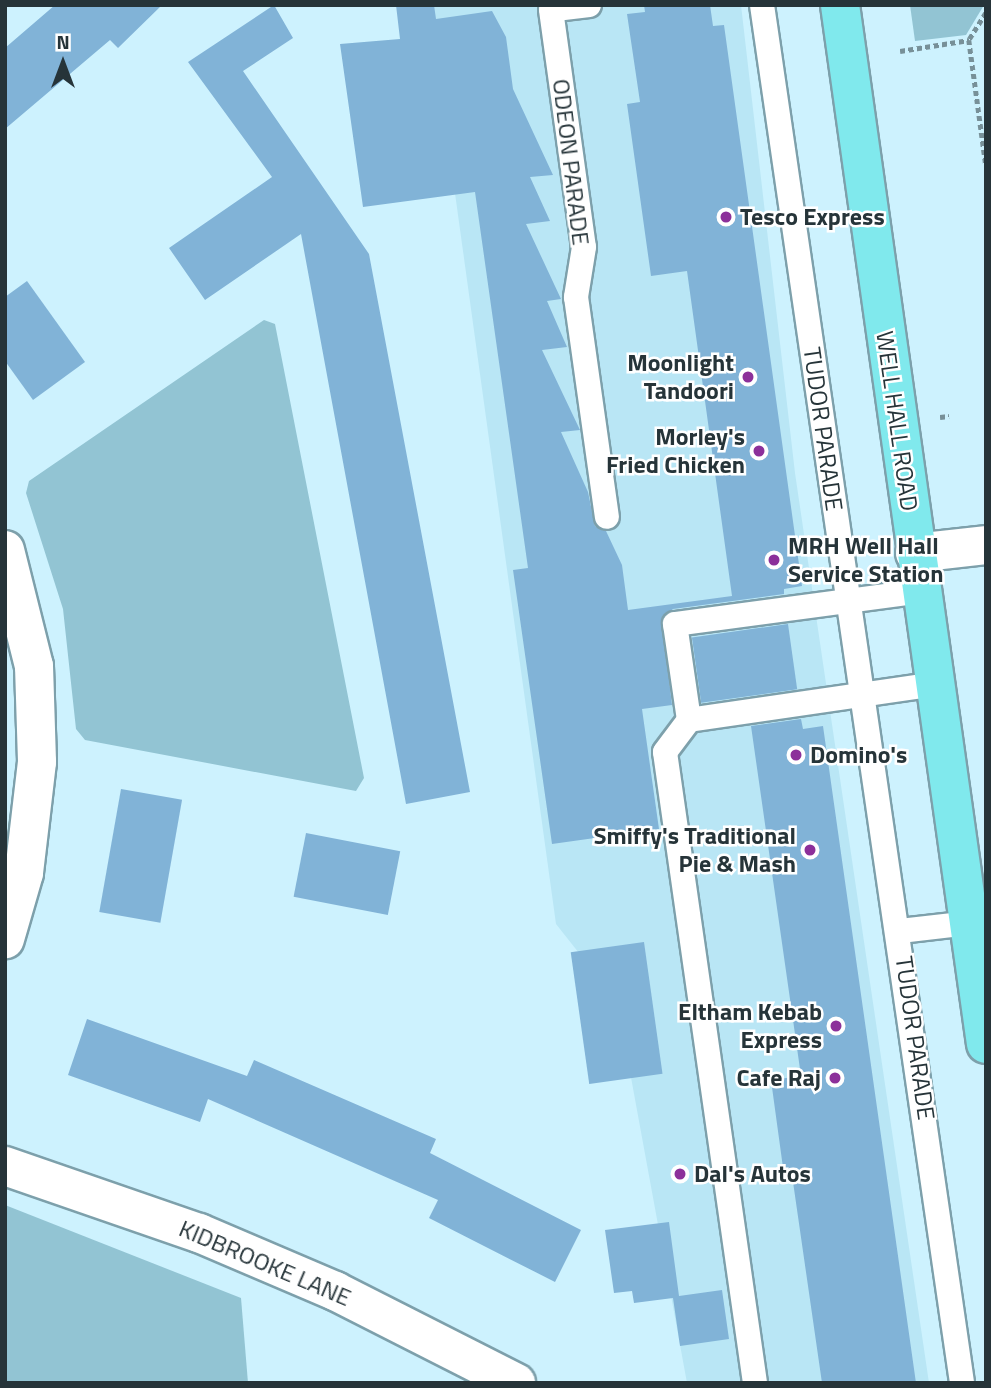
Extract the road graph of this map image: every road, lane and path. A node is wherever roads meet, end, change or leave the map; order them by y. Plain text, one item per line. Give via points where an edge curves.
1 (589, 5) edge
2 (762, 5) edge
3 (840, 5) edge
4 (986, 13) edge
5 (969, 40) junction
6 (900, 51) dead end
7 (986, 166) edge
8 (607, 517) dead end
9 (986, 545) edge
10 (5, 550) edge
11 (915, 553) junction
12 (921, 591) junction
13 (848, 600) junction
14 (935, 684) junction
15 (861, 695) junction
16 (689, 720) junction
17 (969, 923) junction
18 (901, 931) junction
19 (5, 939) edge
20 (986, 1044) edge
21 (5, 1166) edge
22 (516, 1383) edge
23 (755, 1383) edge
24 (962, 1383) edge

1 - 8 lane, ODEON PARADE via 551,10 584,247 576,297
2 - 13 lane, TUDOR PARADE
3 - 11 main road, WELL HALL ROAD
4 - 5 path
5 - 6 path
5 - 7 path
9 - 11 street
10 - 19 street via 34,666 37,762 23,873
11 - 12 main road, WELL HALL ROAD
12 - 13 lane
12 - 14 main road, WELL HALL ROAD
13 - 15 lane, TUDOR PARADE
13 - 16 lane via 675,624
14 - 15 lane
14 - 17 main road, WELL HALL ROAD
15 - 16 lane
15 - 18 lane, TUDOR PARADE
16 - 23 lane via 665,752
17 - 18 lane
17 - 20 main road, WELL HALL ROAD
18 - 24 lane, TUDOR PARADE
21 - 22 street, KIDBROOKE LANE via 199,1233 310,1280

